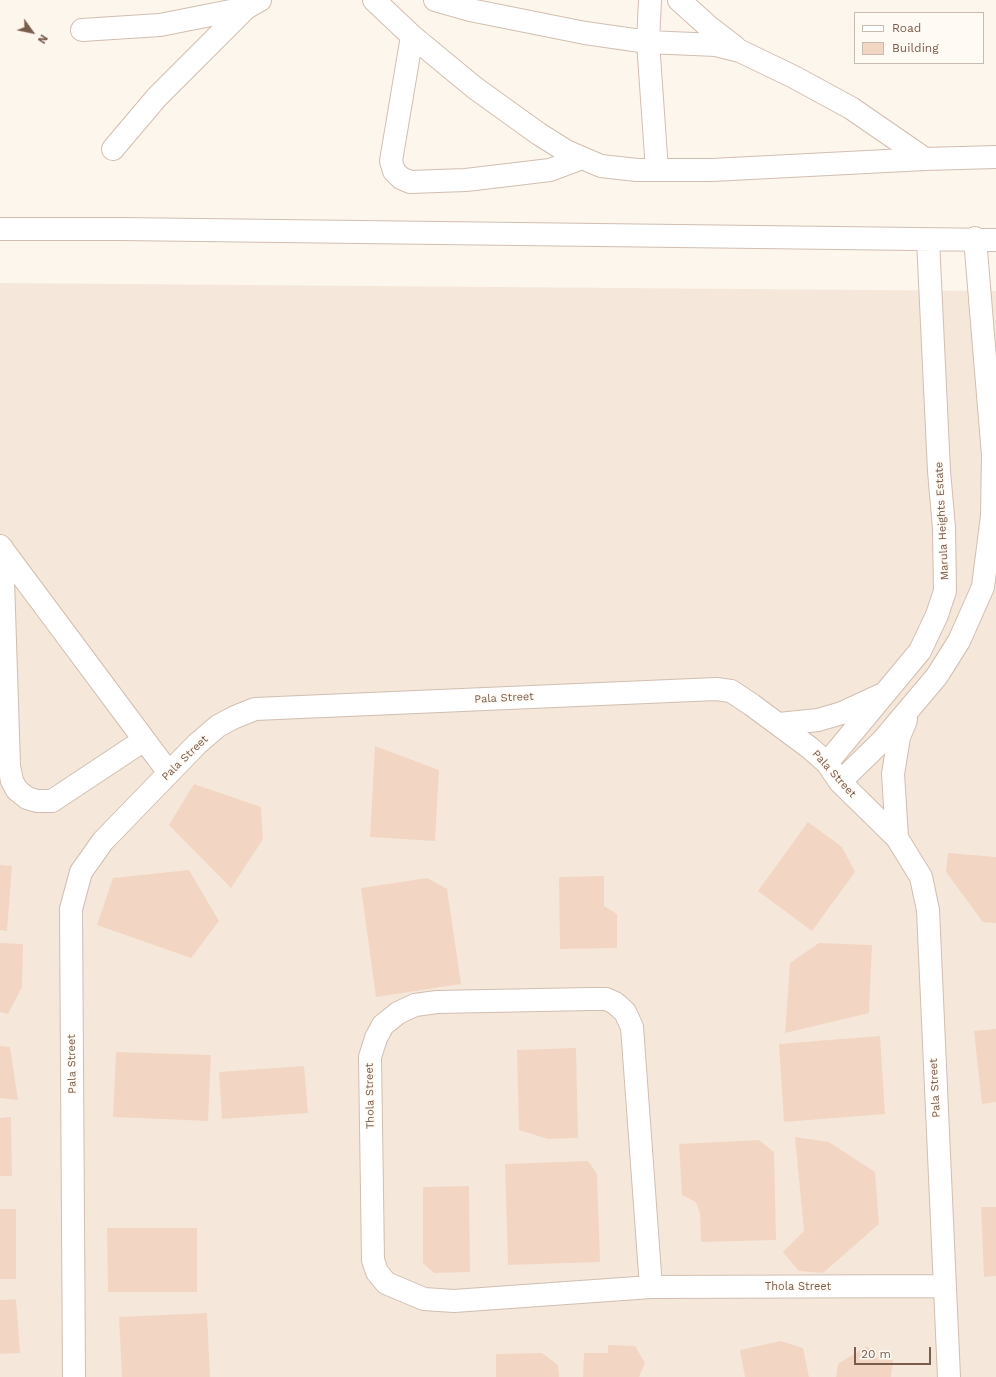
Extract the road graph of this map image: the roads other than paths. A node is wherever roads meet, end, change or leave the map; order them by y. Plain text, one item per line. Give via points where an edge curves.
1 (374, 0) edge
2 (435, 0) edge
3 (650, 0) edge
4 (679, 0) edge
5 (253, 4) edge
6 (82, 30) dead end
7 (412, 36) junction
8 (648, 42) junction
9 (740, 52) junction
10 (113, 149) dead end
11 (996, 157) edge
12 (582, 158) junction
13 (925, 158) junction
14 (657, 170) junction
15 (0, 229) edge
16 (986, 239) edge
17 (928, 240) junction
18 (1, 547) edge
19 (886, 692) junction
20 (912, 706) junction
21 (779, 724) junction
22 (144, 740) junction
23 (827, 763) junction
24 (169, 772) junction
25 (840, 782) junction
26 (897, 838) junction
27 (944, 1286) junction
28 (651, 1288) junction
29 (74, 1377) edge
30 (950, 1377) edge

1 - 7 street
2 - 8 street via 470,10 585,33
3 - 8 street
4 - 9 street
5 - 6 street via 160,25
5 - 10 street via 157,97
7 - 12 street via 475,88 539,134
7 - 12 street via 391,161 394,171 401,178 410,182 466,180 550,170
8 - 9 street via 716,45
8 - 14 street
9 - 13 street via 852,108
11 - 13 street
12 - 14 street via 601,166
13 - 14 street via 712,170
15 - 17 street
16 - 17 street
16 - 20 street via 993,455 992,516 986,565 982,587 959,641 937,676
17 - 19 street, Marula Heights Estate via 944,528 945,591 937,616 920,651
18 - 22 street
18 - 22 street via 9,766 17,790 27,798 52,801
19 - 21 street via 842,713 818,720
19 - 23 street, Marula Heights Estate
20 - 25 street via 883,740
20 - 26 street via 899,737 892,774
21 - 23 street, Pala Street
21 - 24 street, Pala Street via 731,691 716,689 255,710 218,726
22 - 24 street
23 - 25 street, Pala Street
24 - 29 street, Pala Street via 102,841 81,872 71,909
25 - 26 street, Pala Street
26 - 27 street, Pala Street via 921,877 928,910
27 - 28 street, Thola Street
27 - 30 street, Pala Street
28 - 28 street, Thola Street via 454,1301 424,1299 386,1283 372,1260 370,1057 383,1025 398,1013 415,1005 437,1002 606,999 625,1012 632,1027

